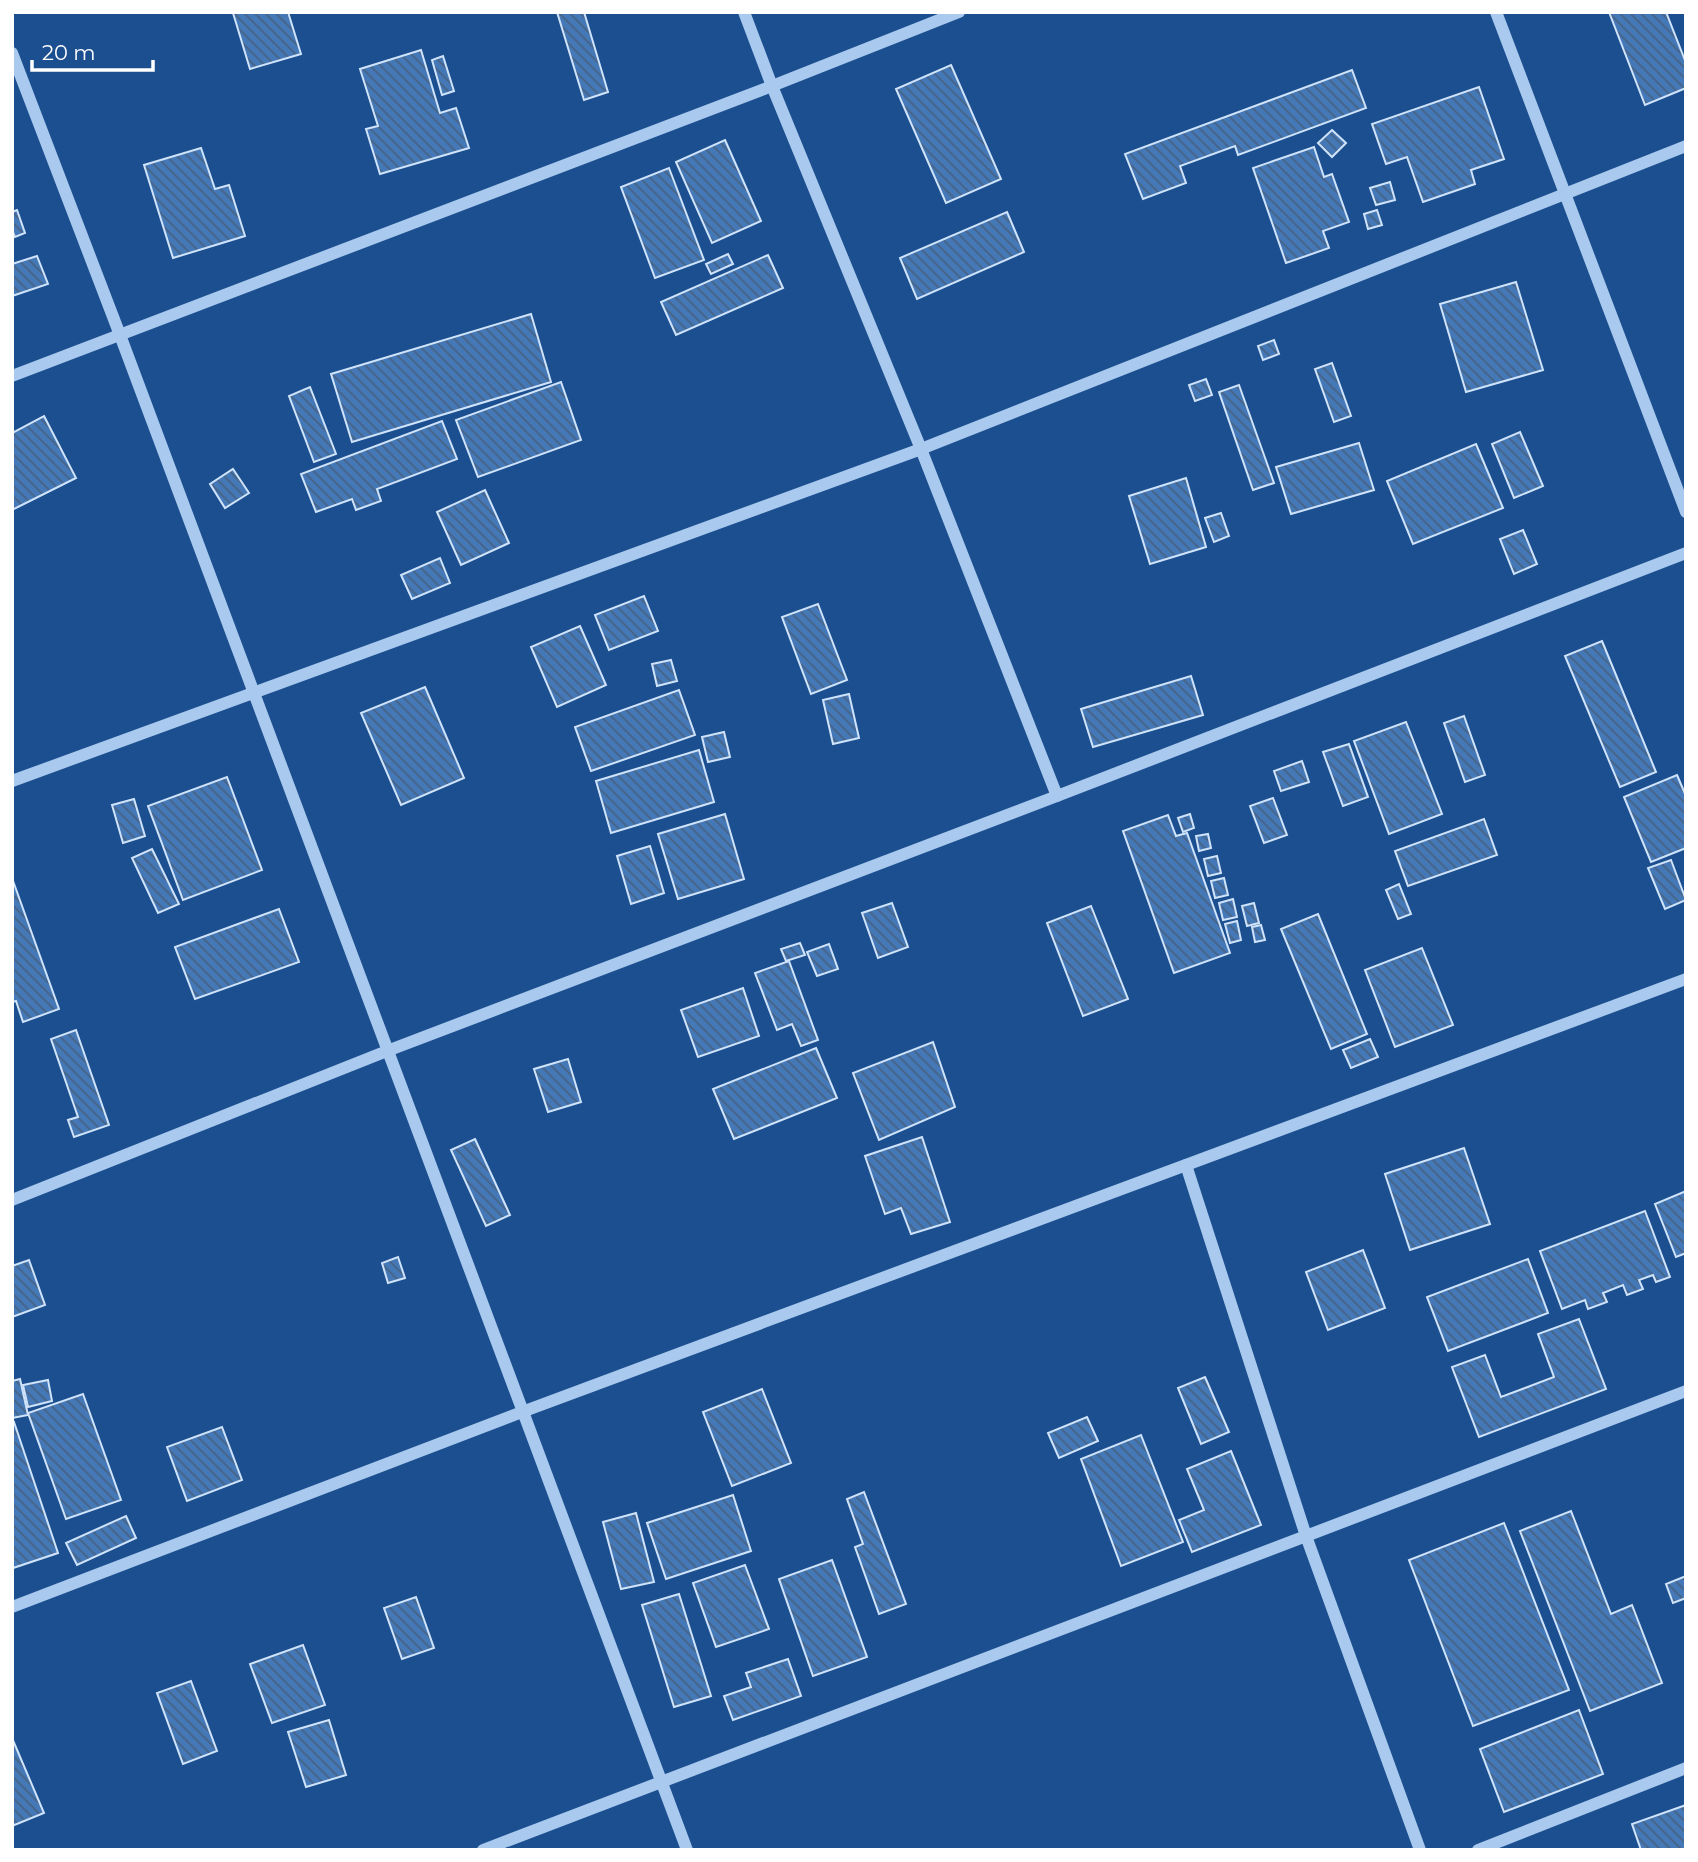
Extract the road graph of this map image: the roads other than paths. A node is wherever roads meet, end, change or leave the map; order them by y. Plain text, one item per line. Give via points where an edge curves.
1 (744, 12) edge
2 (960, 12) edge
3 (1496, 12) edge
4 (12, 53) edge
5 (772, 86) junction
6 (1686, 146) edge
7 (1564, 194) junction
8 (120, 335) junction
9 (12, 376) edge
10 (920, 449) junction
11 (1686, 512) edge
12 (1686, 553) edge
13 (253, 691) junction
14 (12, 781) edge
15 (1056, 796) junction
16 (1686, 979) edge
17 (387, 1051) junction
18 (1186, 1165) junction
19 (12, 1200) edge
20 (1686, 1391) edge
21 (523, 1412) junction
22 (1306, 1536) junction
23 (12, 1606) edge
24 (1686, 1768) edge
25 (662, 1782) junction
26 (482, 1850) edge
27 (687, 1850) edge
28 (1420, 1850) edge
29 (1478, 1850) edge

1 - 5 street
2 - 5 street
3 - 7 street
4 - 8 street
5 - 8 street
5 - 10 street
6 - 7 street
7 - 10 street
7 - 11 street
8 - 9 street
8 - 13 street
10 - 13 street
10 - 15 street
12 - 15 street
13 - 14 street
13 - 17 street
15 - 17 street
16 - 18 street
17 - 19 street
17 - 21 street
18 - 21 street
18 - 22 street
20 - 22 street
21 - 23 street
21 - 25 street
22 - 25 street
22 - 28 street
24 - 29 street
25 - 26 street
25 - 27 street

